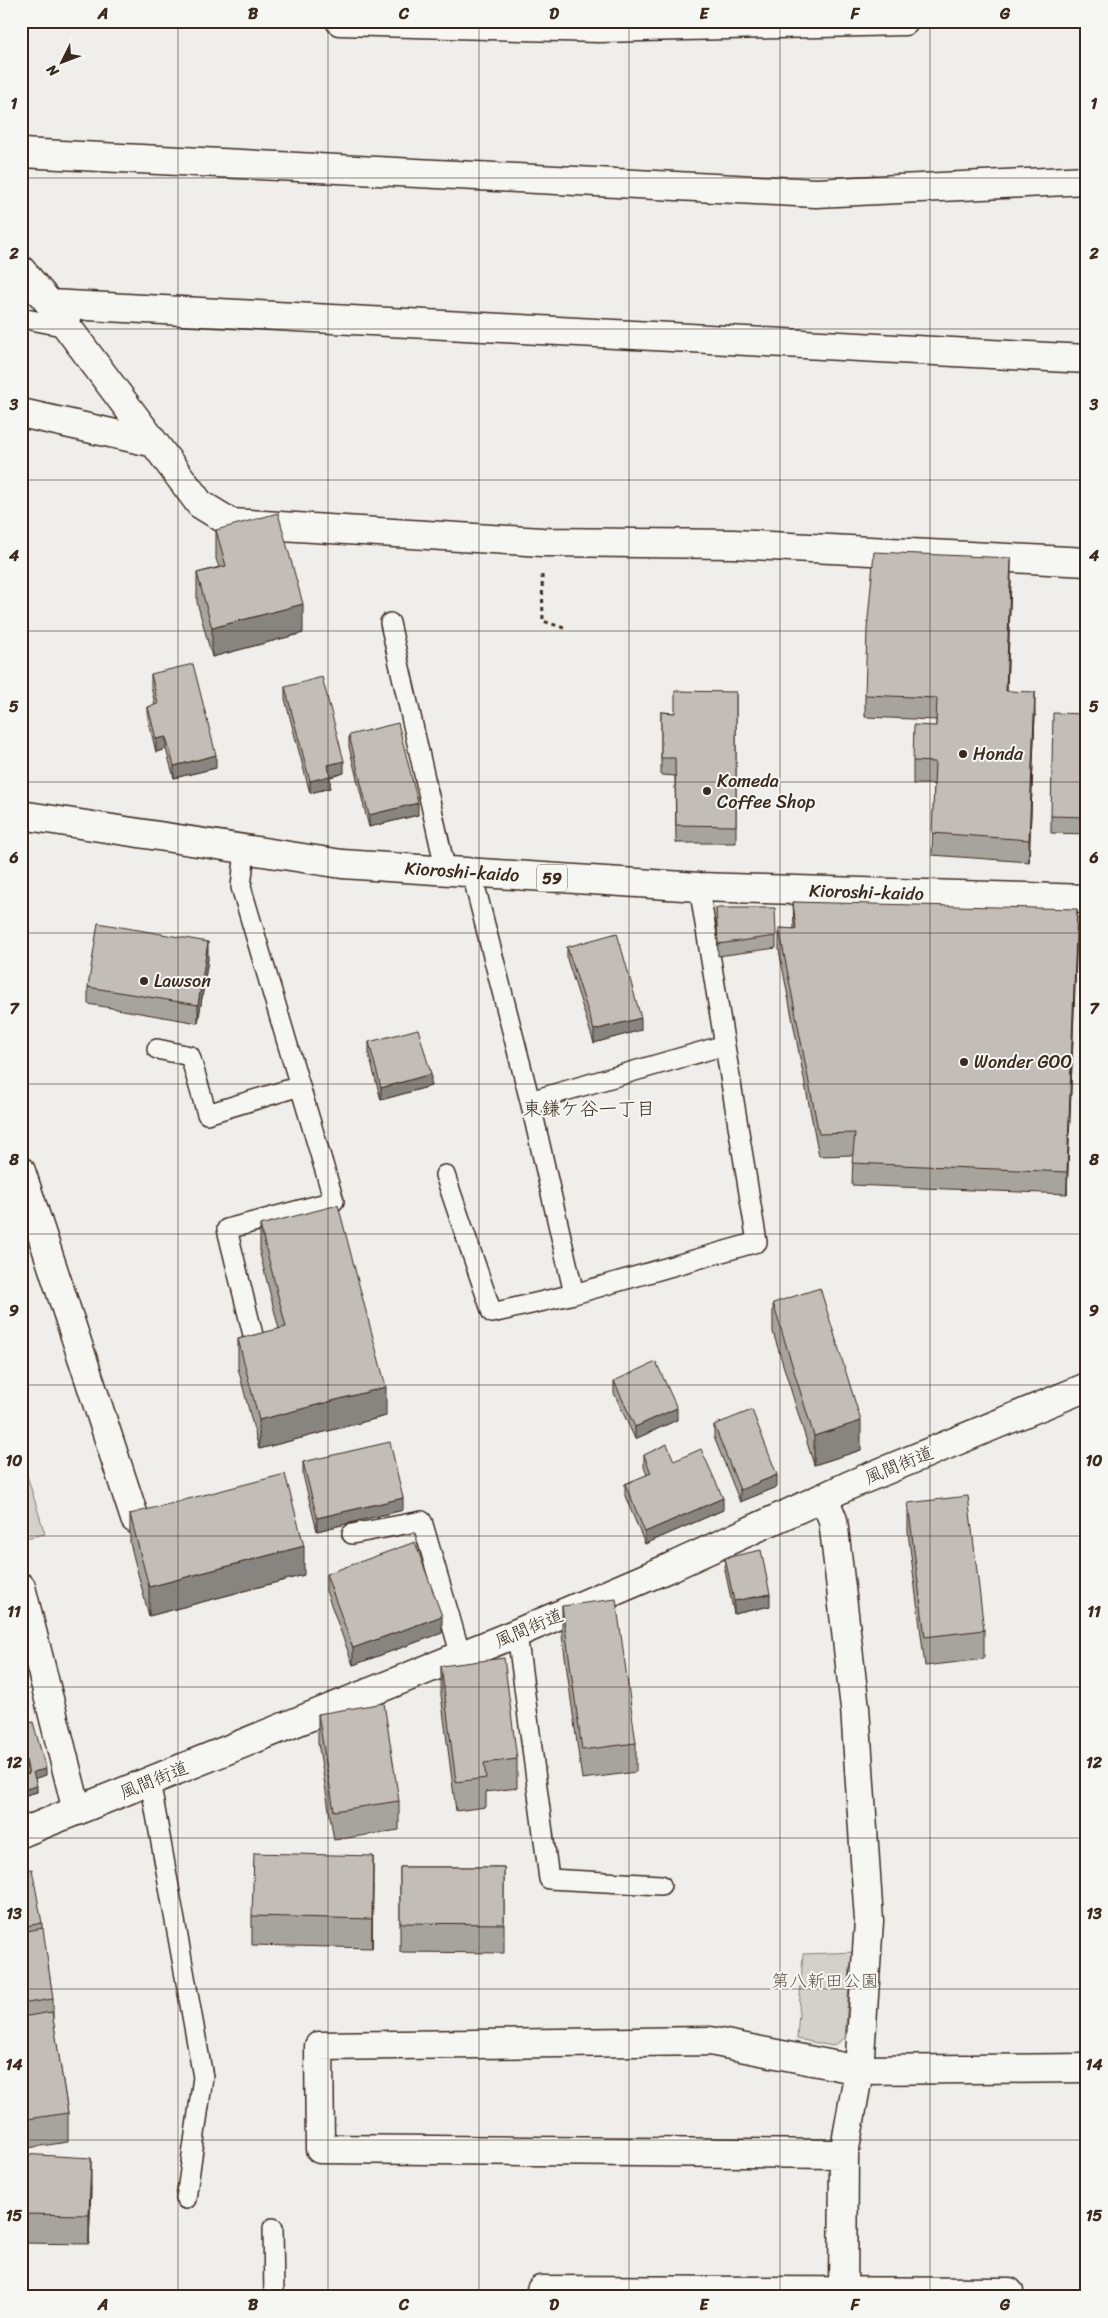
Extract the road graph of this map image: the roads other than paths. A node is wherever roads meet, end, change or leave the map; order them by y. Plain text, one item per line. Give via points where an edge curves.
1 (340, 21) edge
2 (904, 21) edge
3 (21, 153) edge
4 (1087, 180) edge
5 (21, 270) edge
6 (50, 304) junction
7 (21, 318) edge
8 (67, 326) junction
9 (1087, 359) edge
10 (21, 413) edge
11 (151, 442) junction
12 (1087, 562) edge
13 (390, 623) dead end
14 (21, 815) edge
15 (245, 850) junction
16 (459, 873) junction
17 (699, 887) junction
18 (1087, 899) edge
19 (725, 1046) junction
20 (157, 1049) dead end
21 (300, 1086) junction
22 (530, 1101) junction
23 (21, 1171) edge
24 (444, 1175) dead end
25 (574, 1294) junction
26 (254, 1339) edge
27 (1087, 1387) edge
28 (824, 1498) junction
29 (135, 1519) edge
30 (352, 1534) dead end
31 (21, 1587) edge
32 (517, 1633) junction
33 (461, 1656) junction
34 (150, 1782) junction
35 (77, 1810) junction
36 (21, 1833) edge
37 (661, 1885) dead end
38 (1087, 2068) edge
39 (860, 2070) junction
40 (844, 2154) junction
41 (186, 2200) dead end
42 (273, 2228) dead end
43 (541, 2290) dead end
44 (1009, 2292) dead end
45 (843, 2294) edge
46 (274, 2297) edge

1 - 2 street via 599,28
3 - 4 street via 816,193
5 - 6 street
6 - 8 street
6 - 9 street
7 - 8 lane
8 - 11 street
10 - 11 street
11 - 12 street via 200,504 231,523 542,542 733,544
13 - 16 lane
14 - 15 street, Kioroshi-kaido / 59
15 - 16 street, Kioroshi-kaido / 59 via 342,864
15 - 21 lane via 241,887
16 - 17 street, Kioroshi-kaido / 59
16 - 22 lane
17 - 18 street, Kioroshi-kaido / 59
17 - 19 lane
19 - 22 lane
19 - 25 lane via 757,1242
20 - 21 lane via 190,1056 207,1114
21 - 26 lane via 334,1201 227,1229
22 - 25 lane
23 - 29 street
24 - 25 lane via 492,1313
27 - 28 street, 風間街道
28 - 32 street, 風間街道
28 - 39 street via 833,1520 855,1708 869,1921
30 - 33 lane via 422,1521
31 - 35 street
32 - 33 street, 風間街道
32 - 37 lane via 550,1879
33 - 34 street, 風間街道
34 - 35 street, 風間街道
34 - 41 lane via 203,2077
35 - 36 street, 風間街道
38 - 39 street
39 - 40 street
39 - 40 street via 710,2041 319,2046 320,2149
40 - 45 street
42 - 46 lane
43 - 45 street
44 - 45 street

